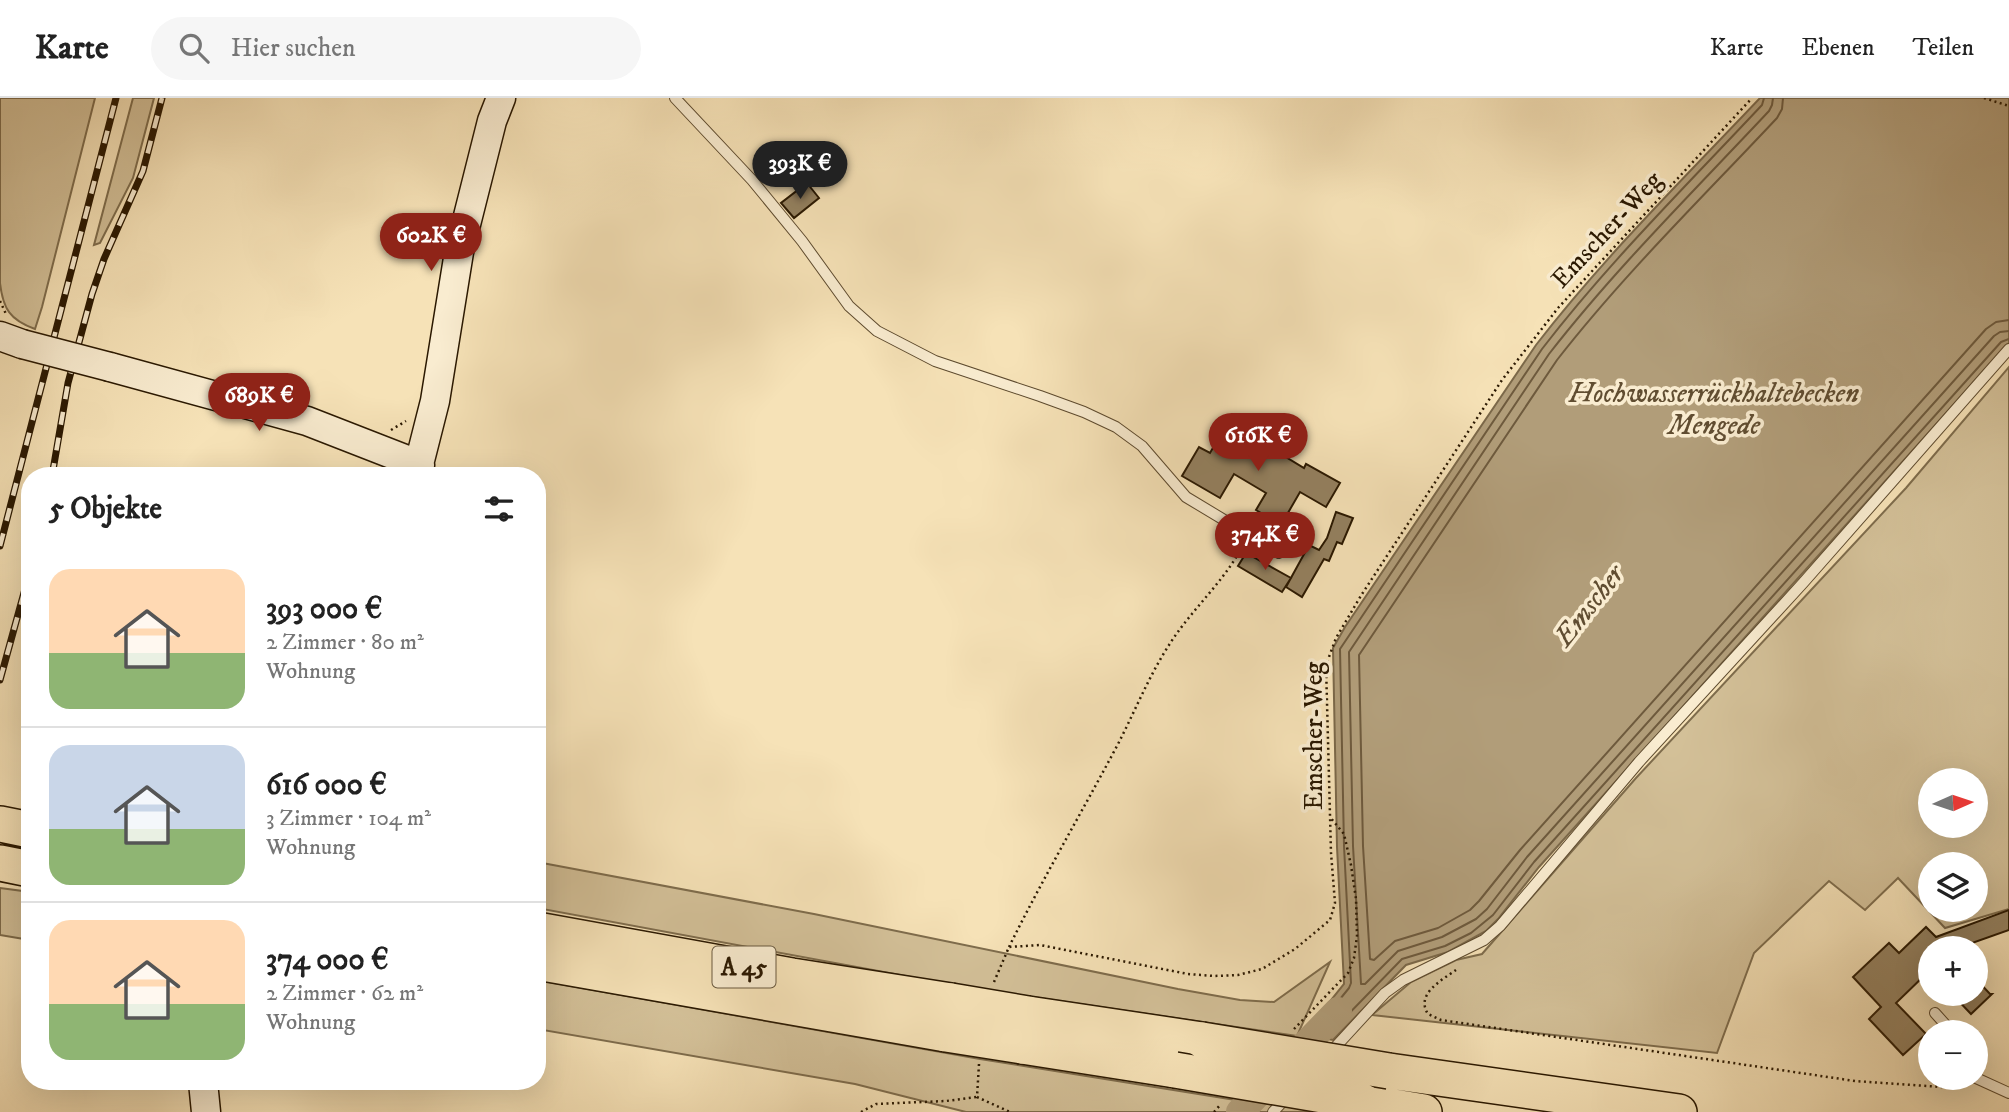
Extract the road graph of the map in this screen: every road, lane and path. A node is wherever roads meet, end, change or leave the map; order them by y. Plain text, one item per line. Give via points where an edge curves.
1 (501, 98) edge
2 (675, 98) edge
3 (1752, 98) edge
4 (1984, 98) edge
5 (2009, 106) edge
6 (11, 340) edge
7 (2009, 349) edge
8 (409, 467) edge
9 (419, 467) edge
10 (1249, 535) junction
11 (1279, 553) dead end
12 (1330, 817) junction
13 (0, 863) edge
14 (21, 867) edge
15 (546, 932) edge
16 (1470, 946) junction
17 (1009, 947) junction
18 (546, 963) edge
19 (992, 990) dead end
20 (1935, 1013) dead end
21 (948, 1018) junction
22 (1941, 1020) edge
23 (1025, 1030) junction
24 (1290, 1033) dead end
25 (980, 1059) dead end
26 (1312, 1072) dead end
27 (1303, 1081) dead end
28 (1988, 1084) edge
29 (1918, 1085) edge
30 (205, 1090) edge
31 (2009, 1093) edge
32 (977, 1097) junction
33 (1223, 1102) dead end
34 (206, 1112) edge
35 (861, 1112) edge
36 (1010, 1112) edge
37 (1214, 1112) edge
38 (1273, 1112) edge
39 (1424, 1112) edge
40 (1679, 1112) edge

1 - 9 main road via 459,252 435,401
2 - 10 lane via 752,180 849,306 877,331 935,361 1116,427 1142,446 1186,497
3 - 12 path, Emscher-Weg via 1558,308 1510,370 1336,638 1326,665
4 - 5 path
6 - 8 main road, bridge via 307,421
7 - 16 lane via 1639,762 1500,926
10 - 11 lane
10 - 17 path via 1232,566 1168,646
12 - 17 path, Emscher-Weg via 1335,902 1330,920 1295,949 1262,968 1238,975 1188,974 1040,945
12 - 24 path via 1344,834 1351,865 1357,923 1354,958 1348,973
13 - 14 highway
15 - 21 highway, A 45 via 792,976
16 - 26 lane via 1385,993
16 - 29 path via 1467,959 1426,996 1423,1004 1428,1014 1441,1020 1855,1081
17 - 19 path
18 - 21 highway, A 45
20 - 22 lane
21 - 23 highway, A 45, bridge
23 - 39 highway, A 45, bridge via 1175,1070
23 - 40 highway, A 45, bridge via 1202,1040
25 - 32 path
27 - 38 lane
28 - 31 lane
30 - 34 main road
32 - 35 path via 876,1104
32 - 36 path
33 - 37 path

